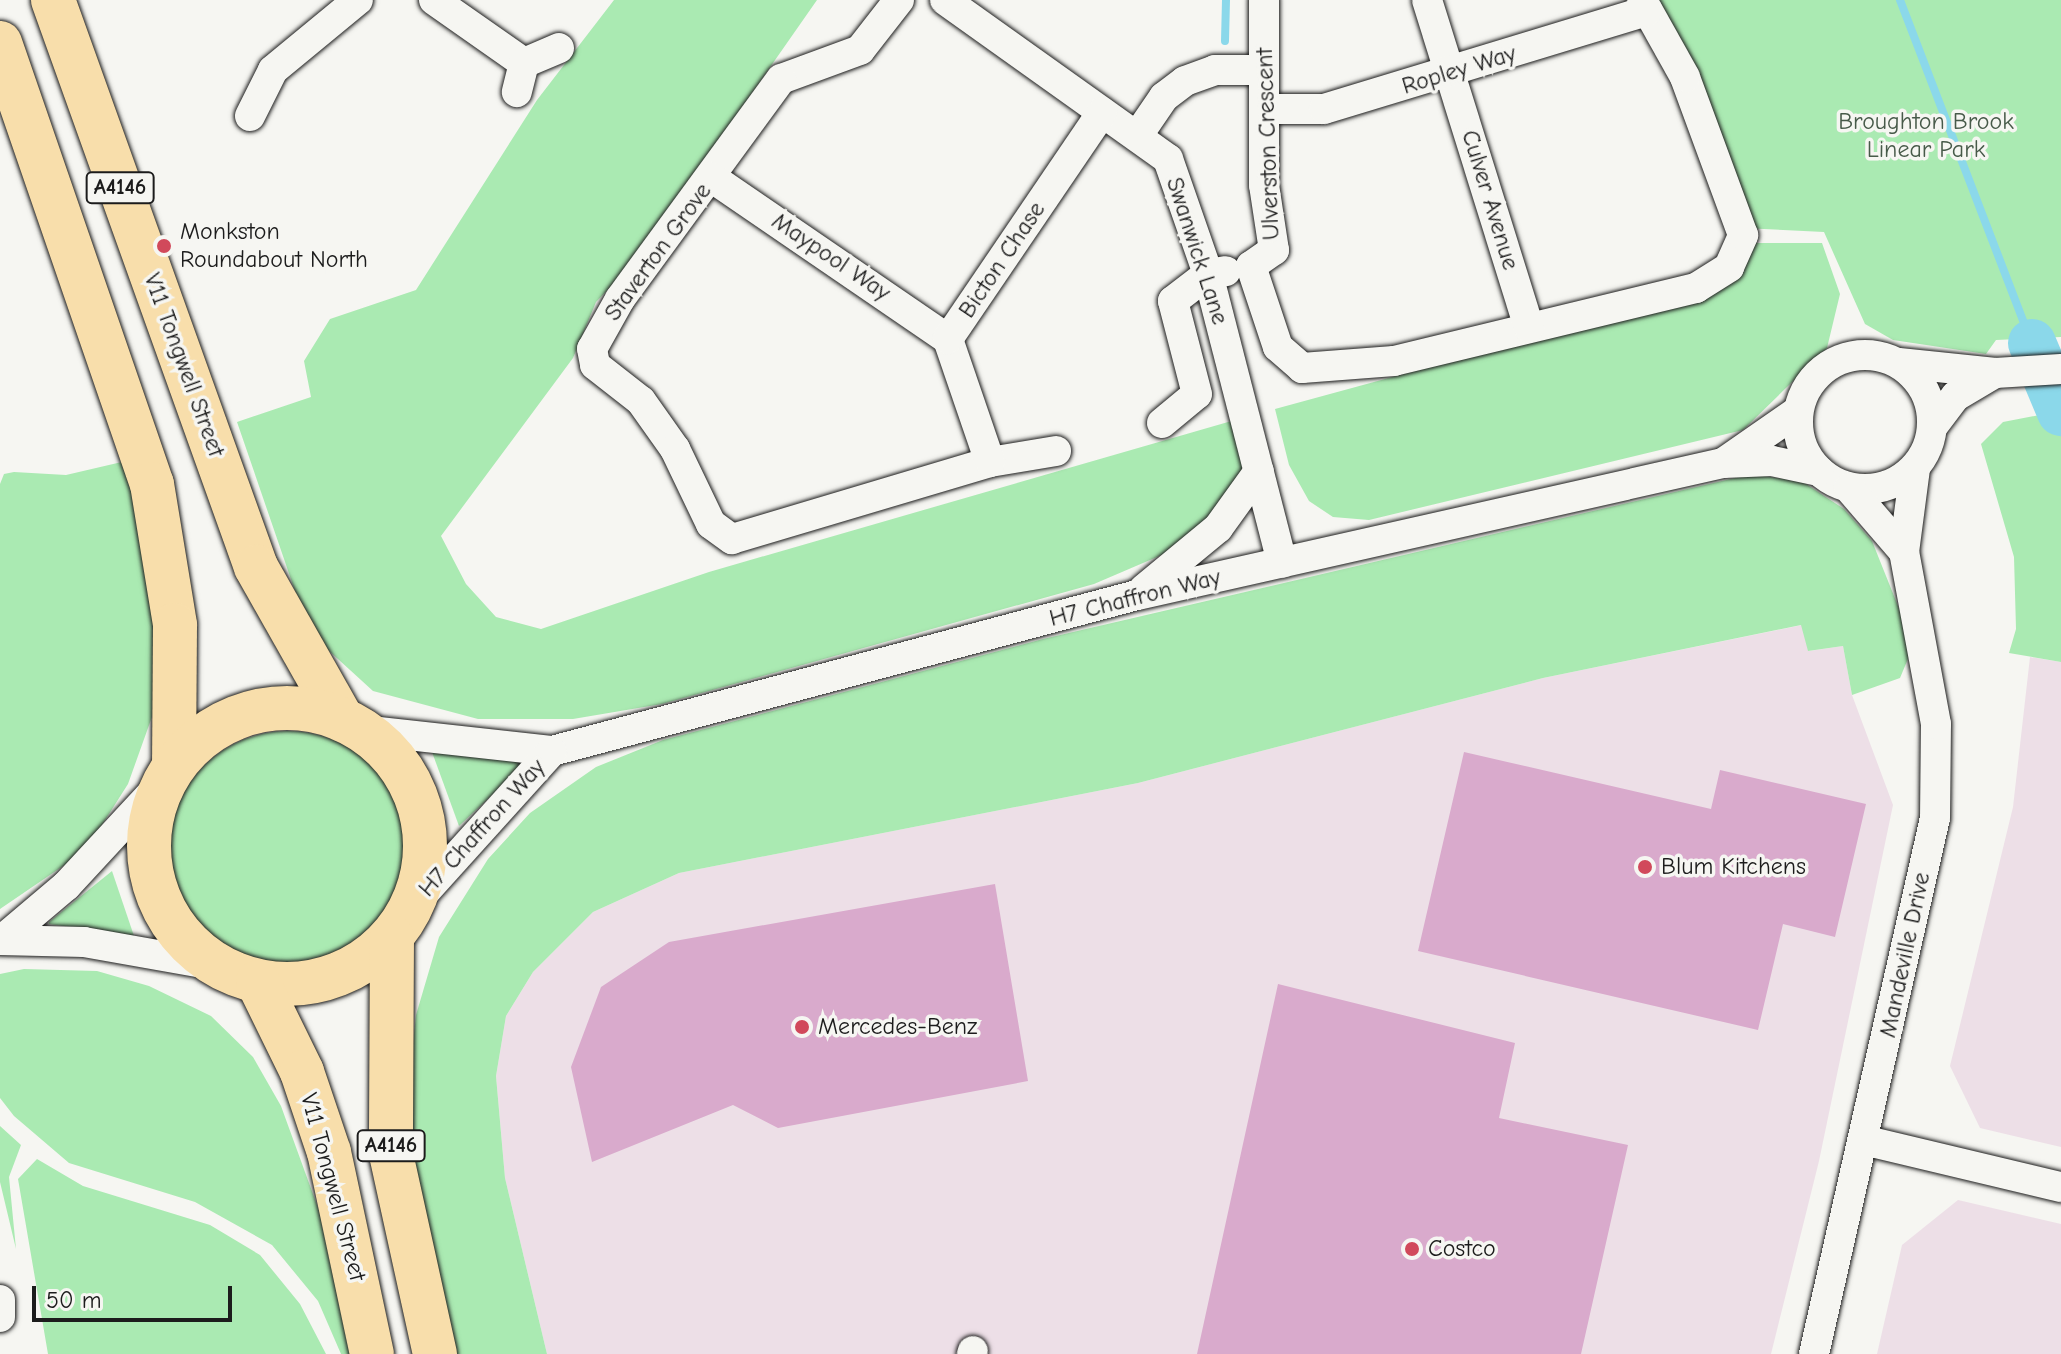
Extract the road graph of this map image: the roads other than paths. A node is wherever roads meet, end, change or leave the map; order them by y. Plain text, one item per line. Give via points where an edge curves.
1 (53, 0) edge
2 (358, 0) edge
3 (434, 0) edge
4 (899, 0) edge
5 (945, 0) edge
6 (1264, 0) edge
7 (1427, 0) edge
8 (1644, 6) edge
9 (0, 43) edge
10 (559, 48) dead end
11 (1263, 70) junction
12 (1450, 73) junction
13 (1267, 109) junction
14 (1102, 112) junction
15 (250, 116) dead end
16 (1138, 135) junction
17 (711, 177) junction
18 (1251, 266) junction
19 (1208, 274) junction
20 (1529, 327) junction
21 (948, 339) junction
22 (1899, 363) junction
23 (2061, 369) edge
24 (1995, 373) junction
25 (1798, 411) junction
26 (1162, 423) dead end
27 (1933, 426) junction
28 (1056, 451) dead end
29 (990, 462) junction
30 (1723, 463) junction
31 (1915, 468) junction
32 (1259, 471) junction
33 (1819, 471) junction
34 (1849, 488) junction
35 (1904, 552) junction
36 (1282, 563) junction
37 (1137, 595) junction
38 (352, 724) junction
39 (552, 751) junction
40 (169, 772) junction
41 (402, 921) junction
42 (1, 940) edge
43 (214, 965) junction
44 (258, 982) junction
45 (1863, 1140) junction
46 (2061, 1187) edge
47 (0, 1300) edge
48 (0, 1317) edge
49 (372, 1354) edge
50 (435, 1354) edge
51 (1814, 1354) edge

1 - 38 highway, V11 Tongwell Street / A4146 via 256,567
2 - 15 street via 273,70
3 - 10 street via 520,77
4 - 17 street, Staverton Grove via 860,50 781,79
5 - 14 street, Swanwick Lane
6 - 11 street, Ulverston Crescent
7 - 12 street, Culver Avenue
8 - 12 street, Ropley Way
8 - 20 street, Ulverston Crescent via 1685,77 1743,235 1729,267 1696,288
9 - 40 highway, A4146 via 152,484 175,625
11 - 13 street, Ulverston Crescent
11 - 16 street via 1215,70 1185,81 1164,97
12 - 13 street, Ropley Way via 1324,109
12 - 20 street, Culver Avenue
13 - 18 street, Ulverston Crescent via 1264,185 1274,250
14 - 16 street, Swanwick Lane
14 - 21 street, Bicton Chase
16 - 19 street, Swanwick Lane via 1168,159
17 - 21 street, Maypool Way
17 - 29 street, Staverton Grove via 620,299 592,349 595,365 641,401 675,449 711,524 732,539
18 - 19 street
18 - 20 street, Ulverston Crescent via 1278,347 1302,368 1394,361
19 - 26 street via 1173,301 1197,394
19 - 32 street, Swanwick Lane
21 - 29 street, Bicton Chase
22 - 24 street
22 - 25 street via 1882,356 1844,357 1814,378
22 - 27 street via 1925,390
23 - 24 street
24 - 27 street via 1956,396
25 - 30 street, H7 Chaffron Way
25 - 33 street via 1801,444
27 - 31 street
28 - 29 street, Staverton Grove
30 - 33 street, H7 Chaffron Way via 1772,461
30 - 36 street, H7 Chaffron Way
31 - 34 street via 1885,487
31 - 35 street, Mandeville Drive
32 - 36 street, Swanwick Lane
32 - 37 street via 1218,528
33 - 34 street
34 - 35 street
35 - 45 street, Mandeville Drive via 1936,724 1935,818
36 - 37 street, H7 Chaffron Way
37 - 39 street, H7 Chaffron Way
38 - 39 street, H7 Chaffron Way
38 - 40 highway, A4146 via 306,708 256,711 200,737
38 - 41 highway, A4146 via 401,768 420,807 425,851
39 - 41 street, H7 Chaffron Way
40 - 42 street via 66,886
40 - 43 highway, A4146 via 147,848 152,883 166,915
41 - 44 highway, A4146 via 331,977 295,985
41 - 50 highway, A4146 via 391,1154
42 - 43 street via 84,942
43 - 44 highway, A4146
44 - 49 highway, V11 Tongwell Street / A4146 via 302,1072 329,1152
45 - 46 street
45 - 51 street, Mandeville Drive
47 - 48 street

